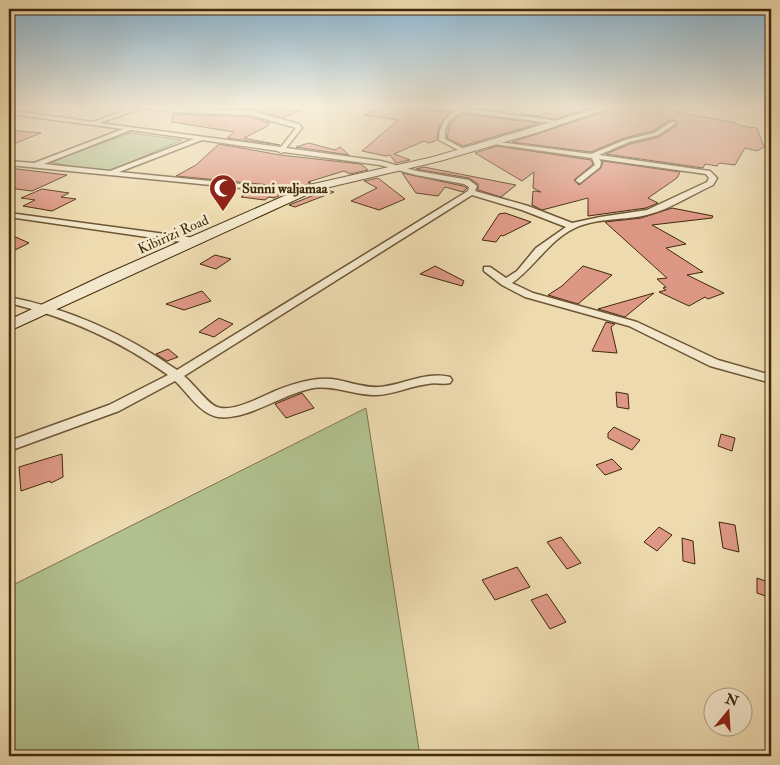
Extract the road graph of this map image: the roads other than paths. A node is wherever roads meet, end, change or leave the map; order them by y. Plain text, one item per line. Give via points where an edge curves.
1 (96, 142) edge
2 (192, 142) edge
3 (224, 142) edge
4 (288, 142) edge
5 (445, 142) edge
6 (493, 142) joint
7 (625, 142) edge
8 (93, 143) joint
9 (281, 151) junction
10 (464, 151) junction
11 (594, 156) junction
12 (9, 163) edge
13 (34, 166) junction
14 (401, 169) junction
15 (108, 174) junction
16 (580, 181) dead end
17 (471, 192) junction
18 (296, 194) junction
19 (9, 214) edge
20 (572, 226) junction
21 (195, 241) junction
22 (487, 269) dead end
23 (506, 283) junction
24 (9, 300) edge
25 (44, 309) junction
26 (9, 326) edge
27 (176, 376) junction
28 (771, 379) edge
29 (446, 380) dead end
30 (9, 446) edge

1 - 8 street
2 - 15 street
3 - 9 street
4 - 9 street
5 - 10 street
6 - 10 street, Kibirizi Road
6 - 11 street
7 - 11 street
8 - 13 street
9 - 14 street via 381,163
10 - 14 street, Kibirizi Road
11 - 16 street via 598,166
11 - 20 street via 708,172 713,178 710,183 649,212
12 - 13 street
13 - 15 street
14 - 17 street via 466,182 473,186
14 - 18 street, Kibirizi Road
15 - 18 street
17 - 20 street
17 - 27 street
18 - 21 street, Kibirizi Road
19 - 21 street
20 - 23 street via 539,250 520,273
21 - 25 street, Kibirizi Road
22 - 23 street
23 - 28 street via 548,301 648,330 714,363
24 - 25 street
25 - 26 street, Kibirizi Road
25 - 27 street via 104,330 140,350
27 - 29 street via 218,413 228,413 308,385 324,383 379,392 429,378
27 - 30 street via 114,408

